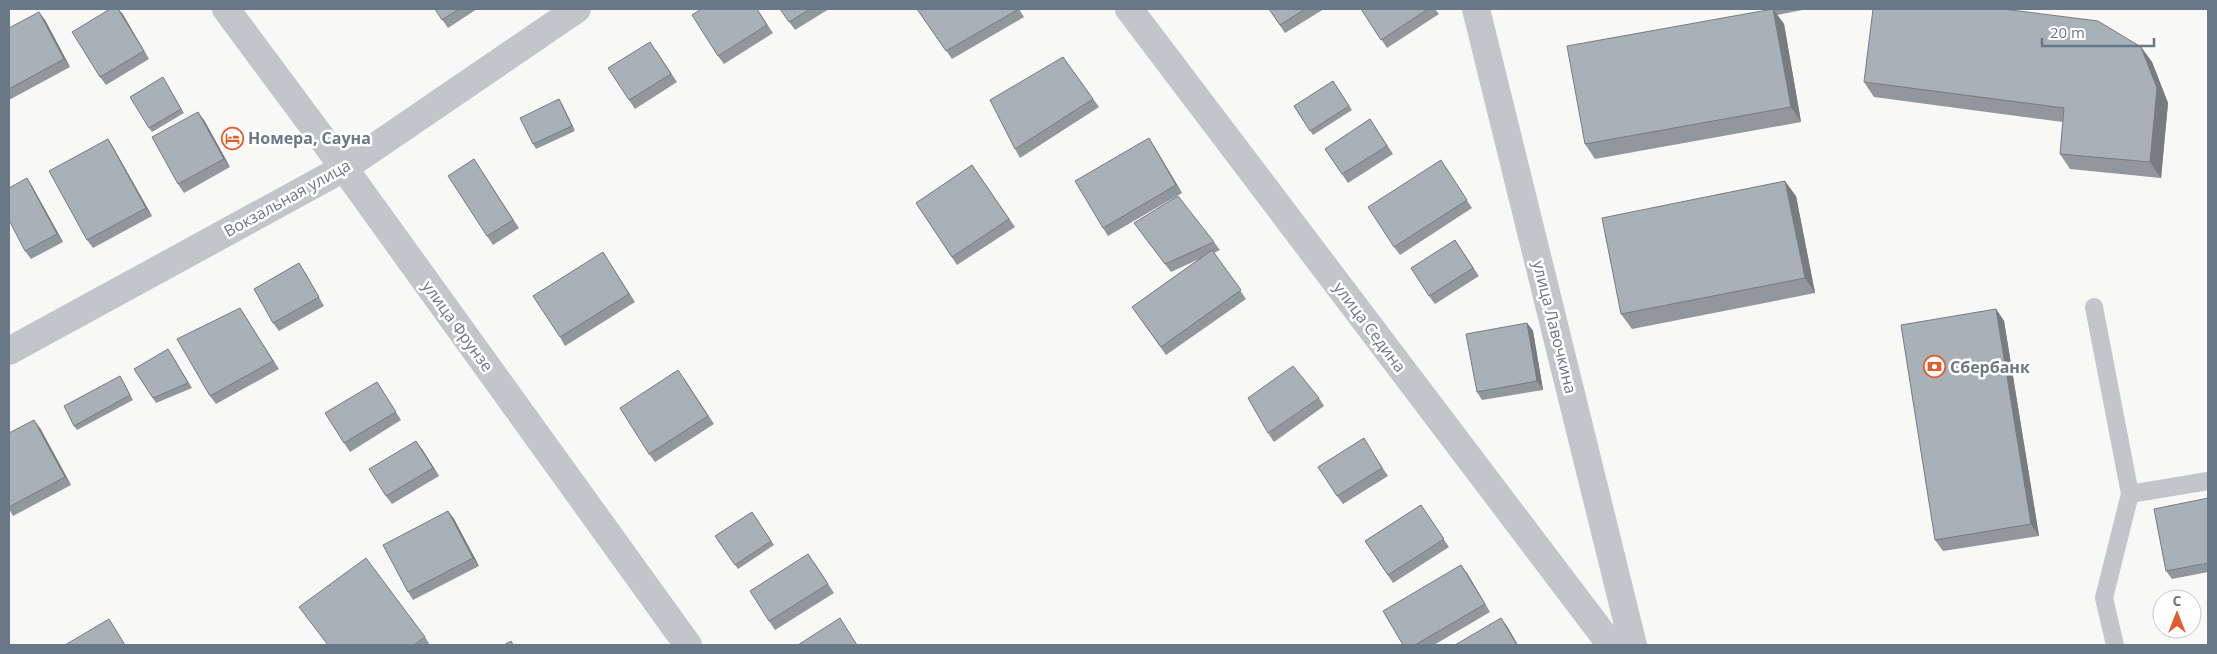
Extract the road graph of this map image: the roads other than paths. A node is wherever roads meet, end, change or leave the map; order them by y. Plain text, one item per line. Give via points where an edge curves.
1 (226, 9) edge
2 (577, 9) edge
3 (1129, 9) edge
4 (1476, 9) edge
5 (344, 168) junction
6 (2094, 307) dead end
7 (9, 351) edge
8 (2208, 481) edge
9 (2130, 494) junction
10 (688, 645) edge
11 (1611, 645) edge
12 (1633, 645) edge
13 (2115, 645) edge

1 - 5 street, улица Фрунзе
2 - 5 street, Вокзальная улица
3 - 11 street, улица Седина
4 - 12 street, улица Лавочкина
5 - 7 street, Вокзальная улица
5 - 10 street, улица Фрунзе
6 - 9 lane
8 - 9 lane
9 - 13 lane via 2104,598

